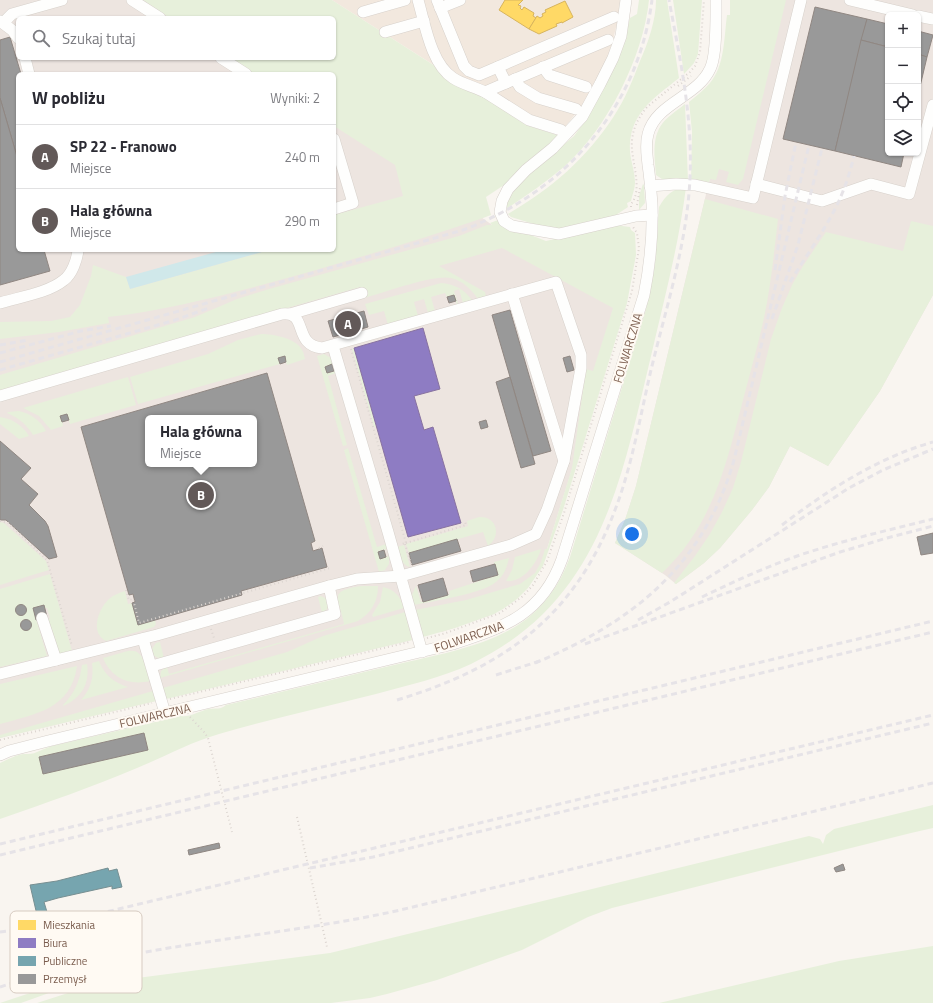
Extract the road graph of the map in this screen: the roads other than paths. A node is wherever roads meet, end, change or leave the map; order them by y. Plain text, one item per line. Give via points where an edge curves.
1 (62, 0) edge
2 (132, 0) edge
3 (405, 0) edge
4 (418, 0) edge
5 (460, 0) edge
6 (626, 0) edge
7 (801, 0) edge
8 (850, 0) edge
9 (712, 2) edge
10 (439, 4) edge
11 (364, 12) dead end
12 (901, 12) edge
13 (157, 16) edge
14 (614, 17) dead end
15 (921, 17) edge
16 (933, 20) edge
17 (424, 21) junction
18 (1, 22) edge
19 (385, 32) dead end
20 (16, 35) edge
21 (608, 40) dead end
22 (26, 60) edge
23 (224, 60) edge
24 (498, 67) junction
25 (543, 67) junction
26 (233, 70) edge
27 (28, 72) edge
28 (510, 81) junction
29 (586, 87) dead end
30 (485, 92) junction
31 (933, 105) edge
32 (576, 109) dead end
33 (561, 130) dead end
34 (336, 146) edge
35 (646, 184) junction
36 (756, 184) junction
37 (336, 208) edge
38 (652, 215) junction
39 (78, 252) edge
40 (362, 293) dead end
41 (512, 294) junction
42 (0, 303) edge
43 (290, 314) junction
44 (333, 346) junction
45 (0, 396) edge
46 (564, 461) junction
47 (401, 576) junction
48 (329, 586) junction
49 (42, 618) dead end
50 (144, 639) junction
51 (422, 652) junction
52 (56, 660) junction
53 (152, 666) junction
54 (0, 674) edge
55 (164, 713) junction
56 (0, 755) edge

1 - 18 street via 12,14
2 - 13 street
3 - 11 street
4 - 17 street
5 - 10 street
6 - 38 street via 621,36 613,58 582,117 508,189 500,209 504,221 512,226 555,234 635,216
7 - 36 street
8 - 12 street
9 - 35 street, FOLWARCZNA via 714,57 710,70 698,84 659,116 649,131 646,146
10 - 24 street via 464,66 479,75
14 - 24 street
15 - 16 street
17 - 19 street
17 - 30 street via 435,58 446,73
18 - 20 street
21 - 25 street
22 - 27 street
23 - 26 street
24 - 28 street
25 - 28 street
25 - 29 street via 549,75
28 - 30 street
28 - 32 street via 538,98
30 - 33 street via 529,120
31 - 36 street via 909,194 871,184 822,201
34 - 37 street via 353,203
35 - 36 street via 696,185 753,198
35 - 38 street, FOLWARCZNA
38 - 51 street, FOLWARCZNA via 651,252 644,295 577,514 553,579 536,602 512,621 483,634
39 - 42 street via 74,266 65,280 50,288
40 - 43 street
41 - 44 street
41 - 46 street
41 - 46 street via 556,282 581,355 581,368
43 - 44 street via 299,322 304,339 311,345 322,348
43 - 45 street via 282,314
44 - 47 street
46 - 47 street via 536,534 511,546
47 - 48 street via 357,579
47 - 51 street
48 - 50 street
48 - 53 street via 335,614
49 - 52 street
50 - 52 street
50 - 53 street
51 - 55 street, FOLWARCZNA
52 - 54 street
53 - 55 street
55 - 56 street, FOLWARCZNA

